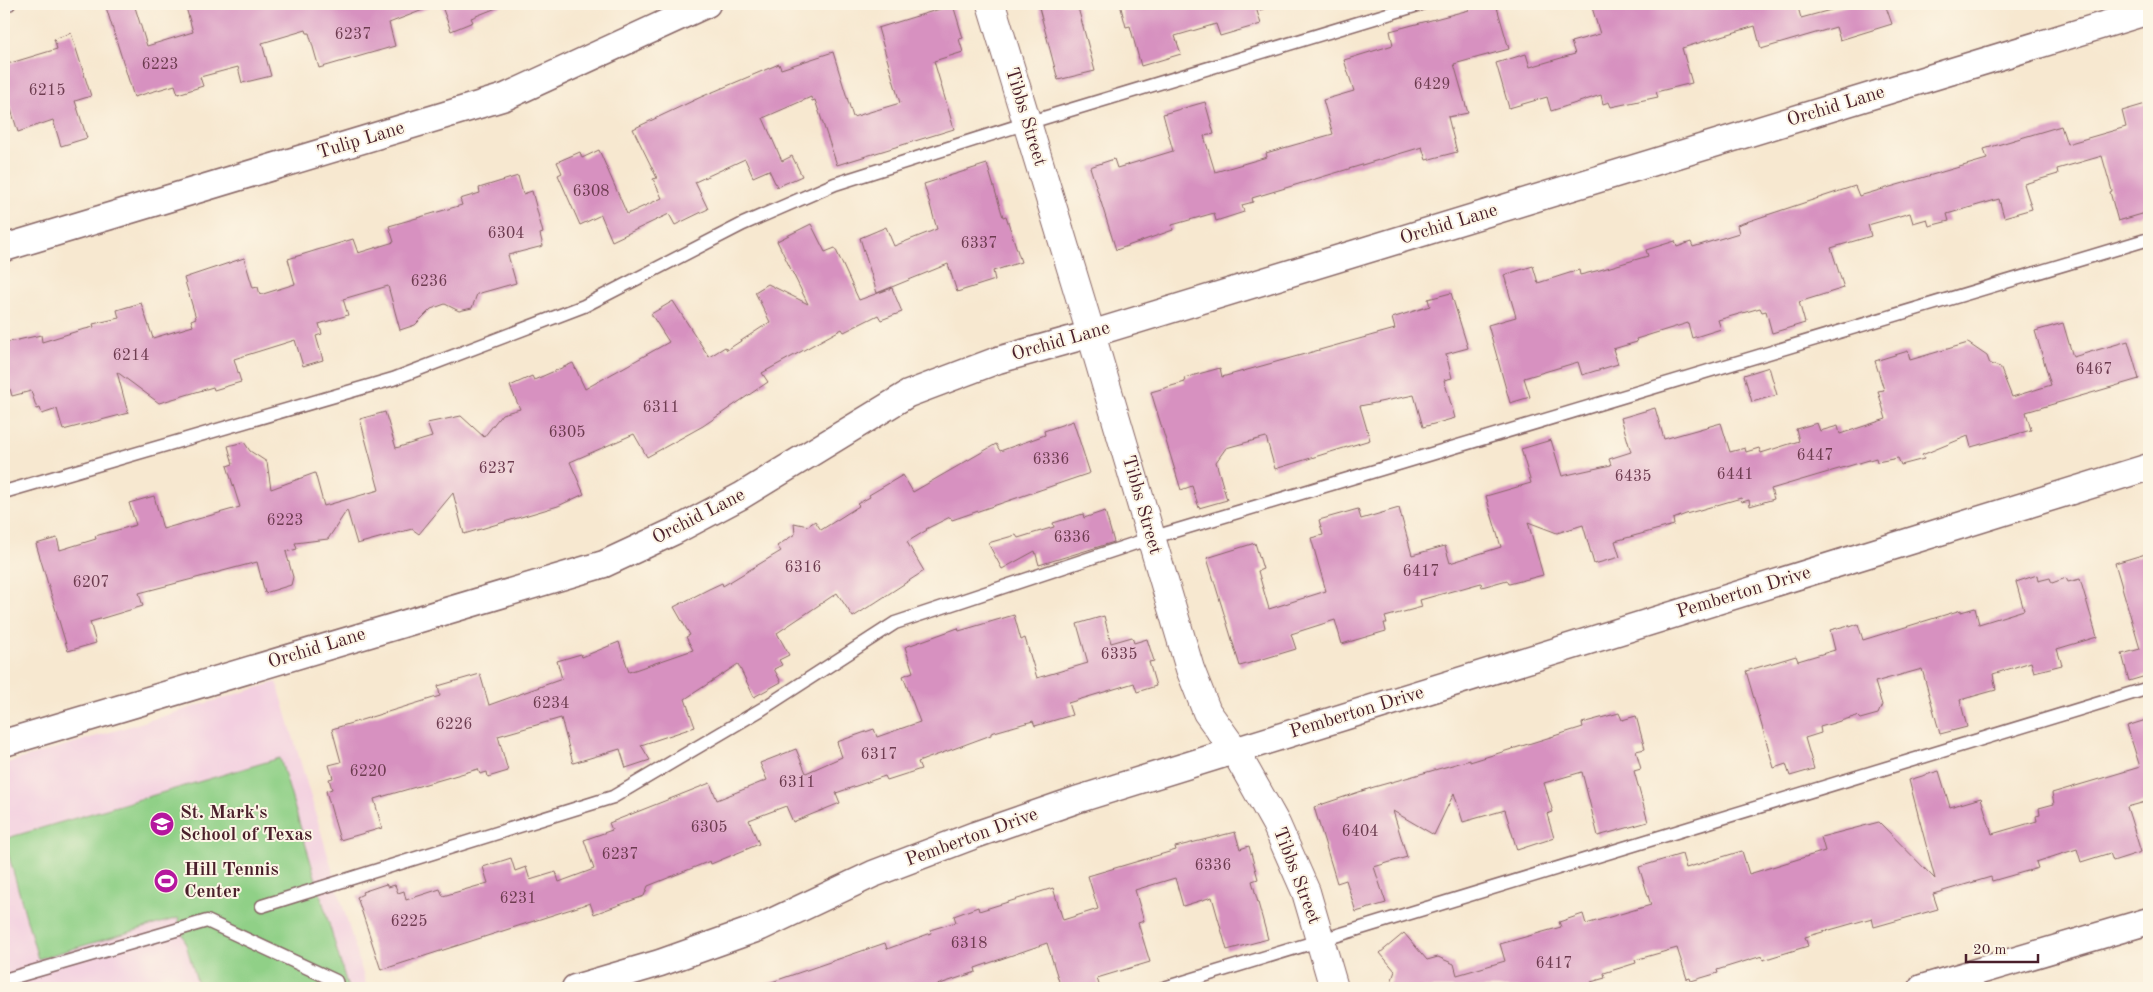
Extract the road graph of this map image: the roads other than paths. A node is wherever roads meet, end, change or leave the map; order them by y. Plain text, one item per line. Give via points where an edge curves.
1 (9, 4) edge
2 (707, 4) edge
3 (990, 4) edge
4 (1420, 4) edge
5 (4, 5) edge
6 (2149, 12) edge
7 (1027, 123) junction
8 (2149, 239) edge
9 (4, 248) edge
10 (1091, 334) junction
11 (2149, 468) edge
12 (4, 492) edge
13 (1151, 538) junction
14 (2149, 688) edge
15 (4, 743) edge
16 (1235, 751) junction
17 (262, 906) dead end
18 (2149, 921) edge
19 (1320, 940) junction
20 (4, 980) edge
21 (338, 988) edge
22 (575, 988) edge
23 (1164, 988) edge
24 (1334, 988) edge
25 (1922, 988) edge

1 - 5 lane
2 - 9 street, Tulip Lane via 505,97
3 - 7 street, Tibbs Street
4 - 7 lane
6 - 10 street, Orchid Lane
7 - 10 street, Tibbs Street
7 - 12 lane via 834,184 743,224 584,306 393,379
8 - 13 lane
10 - 13 street, Tibbs Street
10 - 15 street, Orchid Lane via 998,360 908,394 741,496 604,564
11 - 16 street, Pemberton Drive
13 - 16 street, Tibbs Street via 1200,695 1207,712
13 - 17 lane via 894,623 762,709 613,798
14 - 19 lane
16 - 19 street, Tibbs Street via 1276,824 1306,892
16 - 22 street, Pemberton Drive via 975,835 873,874 761,927 660,963
18 - 25 street
19 - 23 lane
19 - 24 street, Tibbs Street
20 - 21 lane via 207,921 336,981

